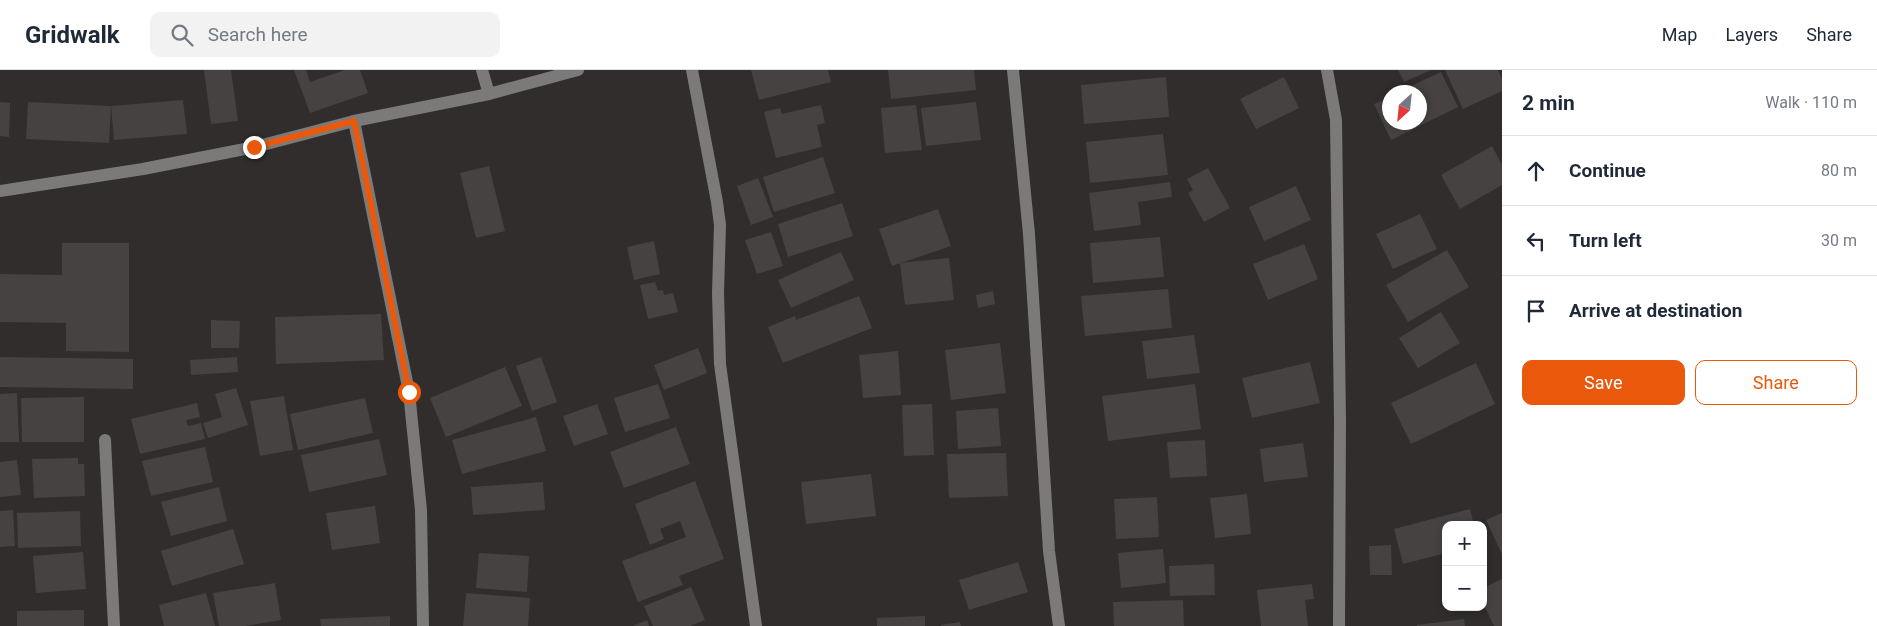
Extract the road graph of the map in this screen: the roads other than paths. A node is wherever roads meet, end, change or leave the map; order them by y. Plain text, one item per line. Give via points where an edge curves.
1 (482, 70) edge
2 (578, 70) edge
3 (692, 70) edge
4 (1013, 70) edge
5 (1327, 70) edge
6 (489, 94) junction
7 (354, 121) junction
8 (0, 191) edge
9 (105, 440) dead end
10 (114, 626) edge
11 (423, 626) edge
12 (756, 626) edge
13 (1059, 626) edge
14 (1339, 626) edge

1 - 6 street
2 - 6 street
3 - 12 street via 720,225 720,364
4 - 13 street via 1029,234 1049,550
5 - 14 street via 1336,120
6 - 7 street
7 - 8 street via 254,147 143,169
7 - 11 street via 409,392 420,510
9 - 10 street

